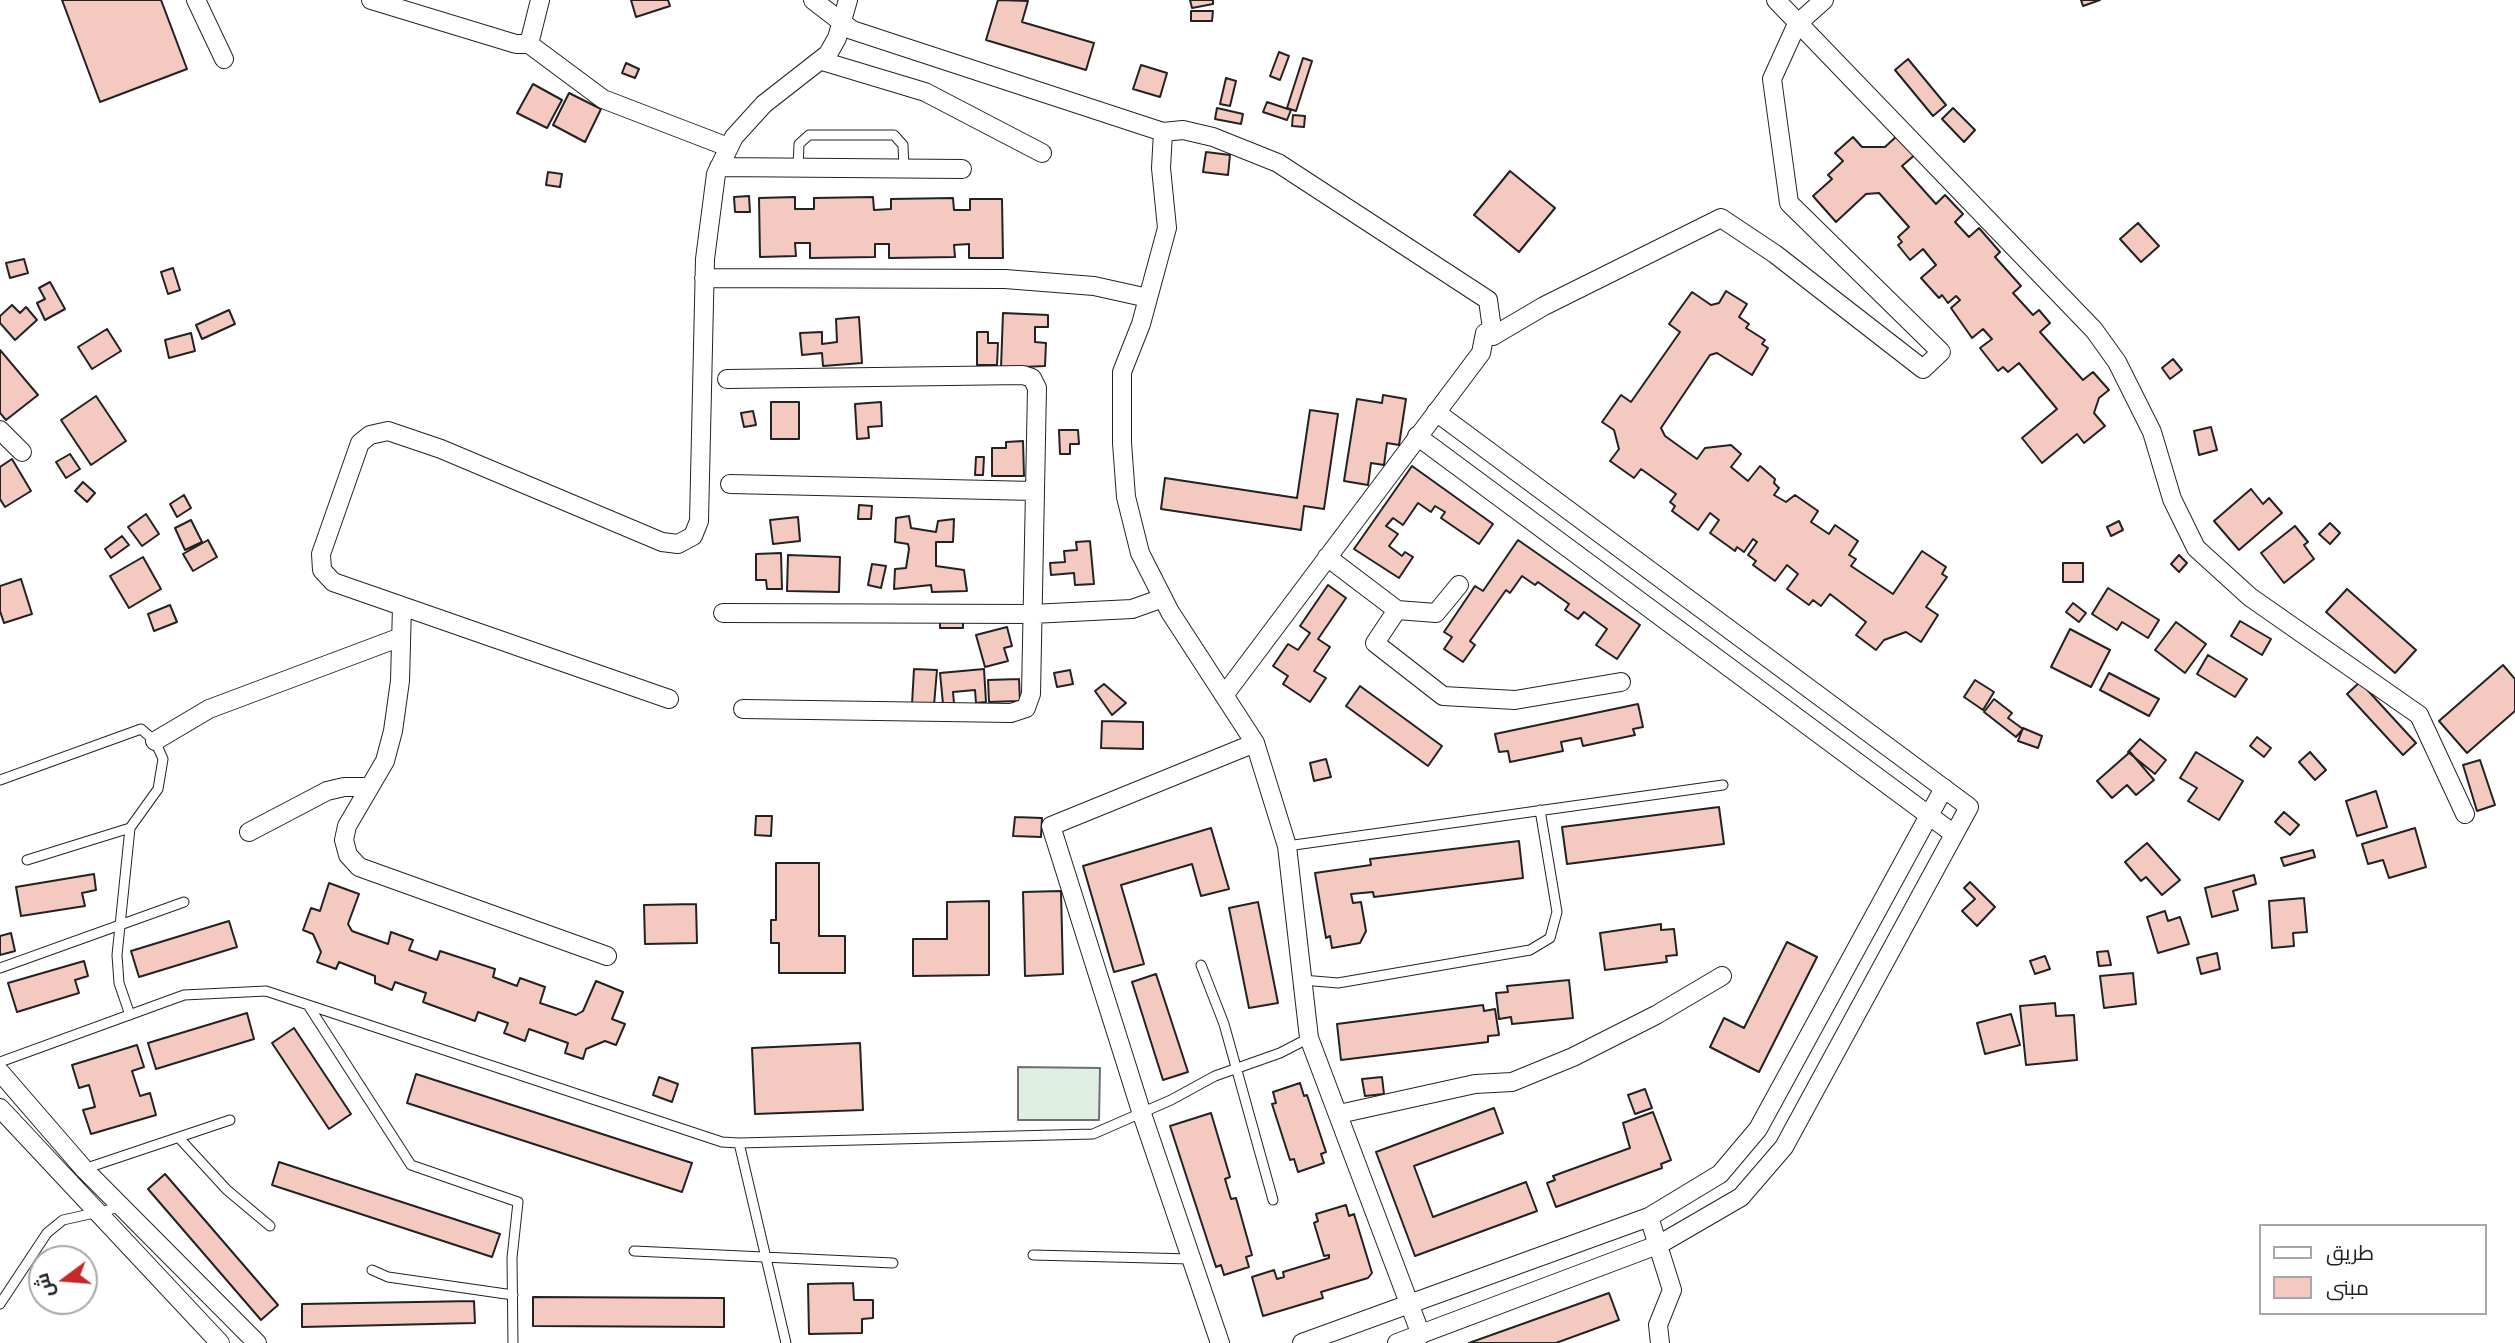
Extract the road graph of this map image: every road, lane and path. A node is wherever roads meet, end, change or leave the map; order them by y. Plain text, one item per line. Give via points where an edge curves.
1 (196, 0) edge
2 (371, 0) edge
3 (540, 0) edge
4 (813, 0) edge
5 (848, 0) edge
6 (1776, 0) edge
7 (1824, 0) edge
8 (407, 4) edge
9 (841, 23) junction
10 (1797, 24) junction
11 (529, 44) junction
12 (224, 59) dead end
13 (822, 61) junction
14 (1163, 132) junction
15 (728, 147) junction
16 (1042, 153) dead end
17 (719, 167) junction
18 (799, 168) junction
19 (904, 169) junction
20 (962, 169) dead end
21 (704, 278) junction
22 (1148, 298) junction
23 (1493, 335) junction
24 (727, 379) dead end
25 (1436, 412) junction
26 (0, 430) edge
27 (1417, 436) junction
28 (22, 452) dead end
29 (730, 484) dead end
30 (1034, 491) junction
31 (1327, 557) junction
32 (1459, 585) dead end
33 (1163, 598) junction
34 (402, 606) junction
35 (1397, 610) junction
36 (723, 613) dead end
37 (1032, 614) junction
38 (401, 637) junction
39 (1620, 682) dead end
40 (1225, 694) junction
41 (669, 699) dead end
42 (743, 709) dead end
43 (155, 741) junction
44 (1255, 743) junction
45 (0, 780) edge
46 (1723, 785) dead end
47 (369, 787) junction
48 (1944, 788) junction
49 (1540, 810) junction
50 (2465, 814) dead end
51 (1929, 815) junction
52 (130, 828) junction
53 (249, 832) dead end
54 (1954, 834) junction
55 (1287, 846) junction
56 (27, 860) dead end
57 (184, 902) dead end
58 (121, 925) junction
59 (607, 956) dead end
60 (1201, 965) dead end
61 (0, 968) edge
62 (1722, 976) dead end
63 (1302, 980) junction
64 (308, 1005) junction
65 (130, 1015) junction
66 (1309, 1038) junction
67 (0, 1062) edge
68 (1237, 1068) junction
69 (0, 1072) edge
70 (0, 1108) edge
71 (1141, 1111) junction
72 (1339, 1114) junction
73 (230, 1120) dead end
74 (180, 1139) junction
75 (739, 1143) junction
76 (84, 1169) junction
77 (1273, 1200) dead end
78 (121, 1207) junction
79 (97, 1212) junction
80 (1650, 1217) junction
81 (270, 1226) dead end
82 (1660, 1244) junction
83 (634, 1251) dead end
84 (1033, 1255) dead end
85 (765, 1256) junction
86 (1191, 1259) junction
87 (893, 1263) dead end
88 (372, 1270) dead end
89 (513, 1295) junction
90 (0, 1304) edge
91 (1410, 1306) junction
92 (1421, 1335) junction
93 (220, 1343) edge
94 (257, 1343) edge
95 (513, 1343) edge
96 (786, 1343) edge
97 (1220, 1343) edge
98 (1302, 1343) edge
99 (1397, 1343) edge
100 (1660, 1343) edge

1 - 12 street
2 - 8 street
3 - 11 street
4 - 9 street
5 - 9 street
6 - 10 street
7 - 10 street
8 - 11 street via 516,44
9 - 13 street
9 - 14 street
10 - 23 street via 1772,79 1789,203 1941,352 1923,369 1721,218
10 - 50 street via 2094,330 2117,362 2152,432 2172,499 2196,548 2250,597 2419,715
11 - 15 street via 603,99
13 - 15 street via 777,93
13 - 16 street via 925,92
14 - 22 street via 1167,228
14 - 23 street via 1183,130 1213,137 1278,163 1488,300
15 - 17 street
17 - 18 street
17 - 21 street via 712,191
18 - 19 street
18 - 19 lane via 799,144 809,135 894,135 903,145
19 - 20 street
21 - 22 street via 1005,279 1094,286
21 - 34 street via 699,521 693,536 678,544 662,542 441,449 379,432 360,443 322,570 333,582
22 - 33 street via 1122,372 1122,443 1126,497 1140,553
23 - 25 street via 1485,334 1481,352
24 - 30 street via 1027,376 1037,388
25 - 27 street
25 - 48 street
26 - 28 street
27 - 31 street
27 - 51 street
29 - 30 street
30 - 37 street
31 - 35 street
31 - 40 street
32 - 35 street via 1436,613
33 - 37 street via 1132,609
33 - 40 street
34 - 38 street
34 - 41 street
35 - 39 street via 1375,643 1443,696 1515,701
36 - 37 street
37 - 42 street via 1030,702 1019,713
38 - 43 street via 209,709
38 - 47 street via 393,731 385,761
40 - 44 street
43 - 45 lane via 141,729
43 - 52 lane via 163,759 158,789
44 - 55 street
44 - 71 street via 1051,826
46 - 49 lane
47 - 53 street via 327,791
47 - 59 street via 345,833 348,855 359,867
48 - 51 street
48 - 54 street via 1969,807
49 - 55 lane
49 - 63 lane via 1557,912 1550,938 1530,950 1338,983
51 - 54 street
51 - 80 street via 1758,1129 1720,1174
52 - 56 lane
52 - 58 lane
54 - 82 street via 1784,1147 1741,1197
55 - 63 street
57 - 58 lane
58 - 61 lane
58 - 65 lane via 119,983
60 - 68 lane
62 - 72 street via 1573,1057 1511,1082 1475,1084
63 - 66 street
64 - 65 lane via 265,992 184,995
64 - 75 lane via 722,1142
64 - 89 lane via 411,1165 518,1202
65 - 67 lane
66 - 68 lane
66 - 72 street
68 - 71 lane
68 - 77 lane
69 - 76 street
70 - 79 street
71 - 75 lane via 1093,1134
71 - 86 street
72 - 91 street
73 - 74 lane
74 - 76 lane
74 - 81 lane
75 - 85 lane
76 - 78 street
78 - 79 lane
78 - 94 street
79 - 90 lane via 63,1220 47,1233
79 - 93 street
80 - 82 street
80 - 91 street
82 - 92 street
82 - 100 street via 1672,1290 1658,1325
83 - 85 lane
84 - 86 lane
85 - 87 lane
85 - 96 lane
86 - 97 street
88 - 89 lane via 388,1277
89 - 95 lane
91 - 92 street
91 - 98 street
92 - 99 street

